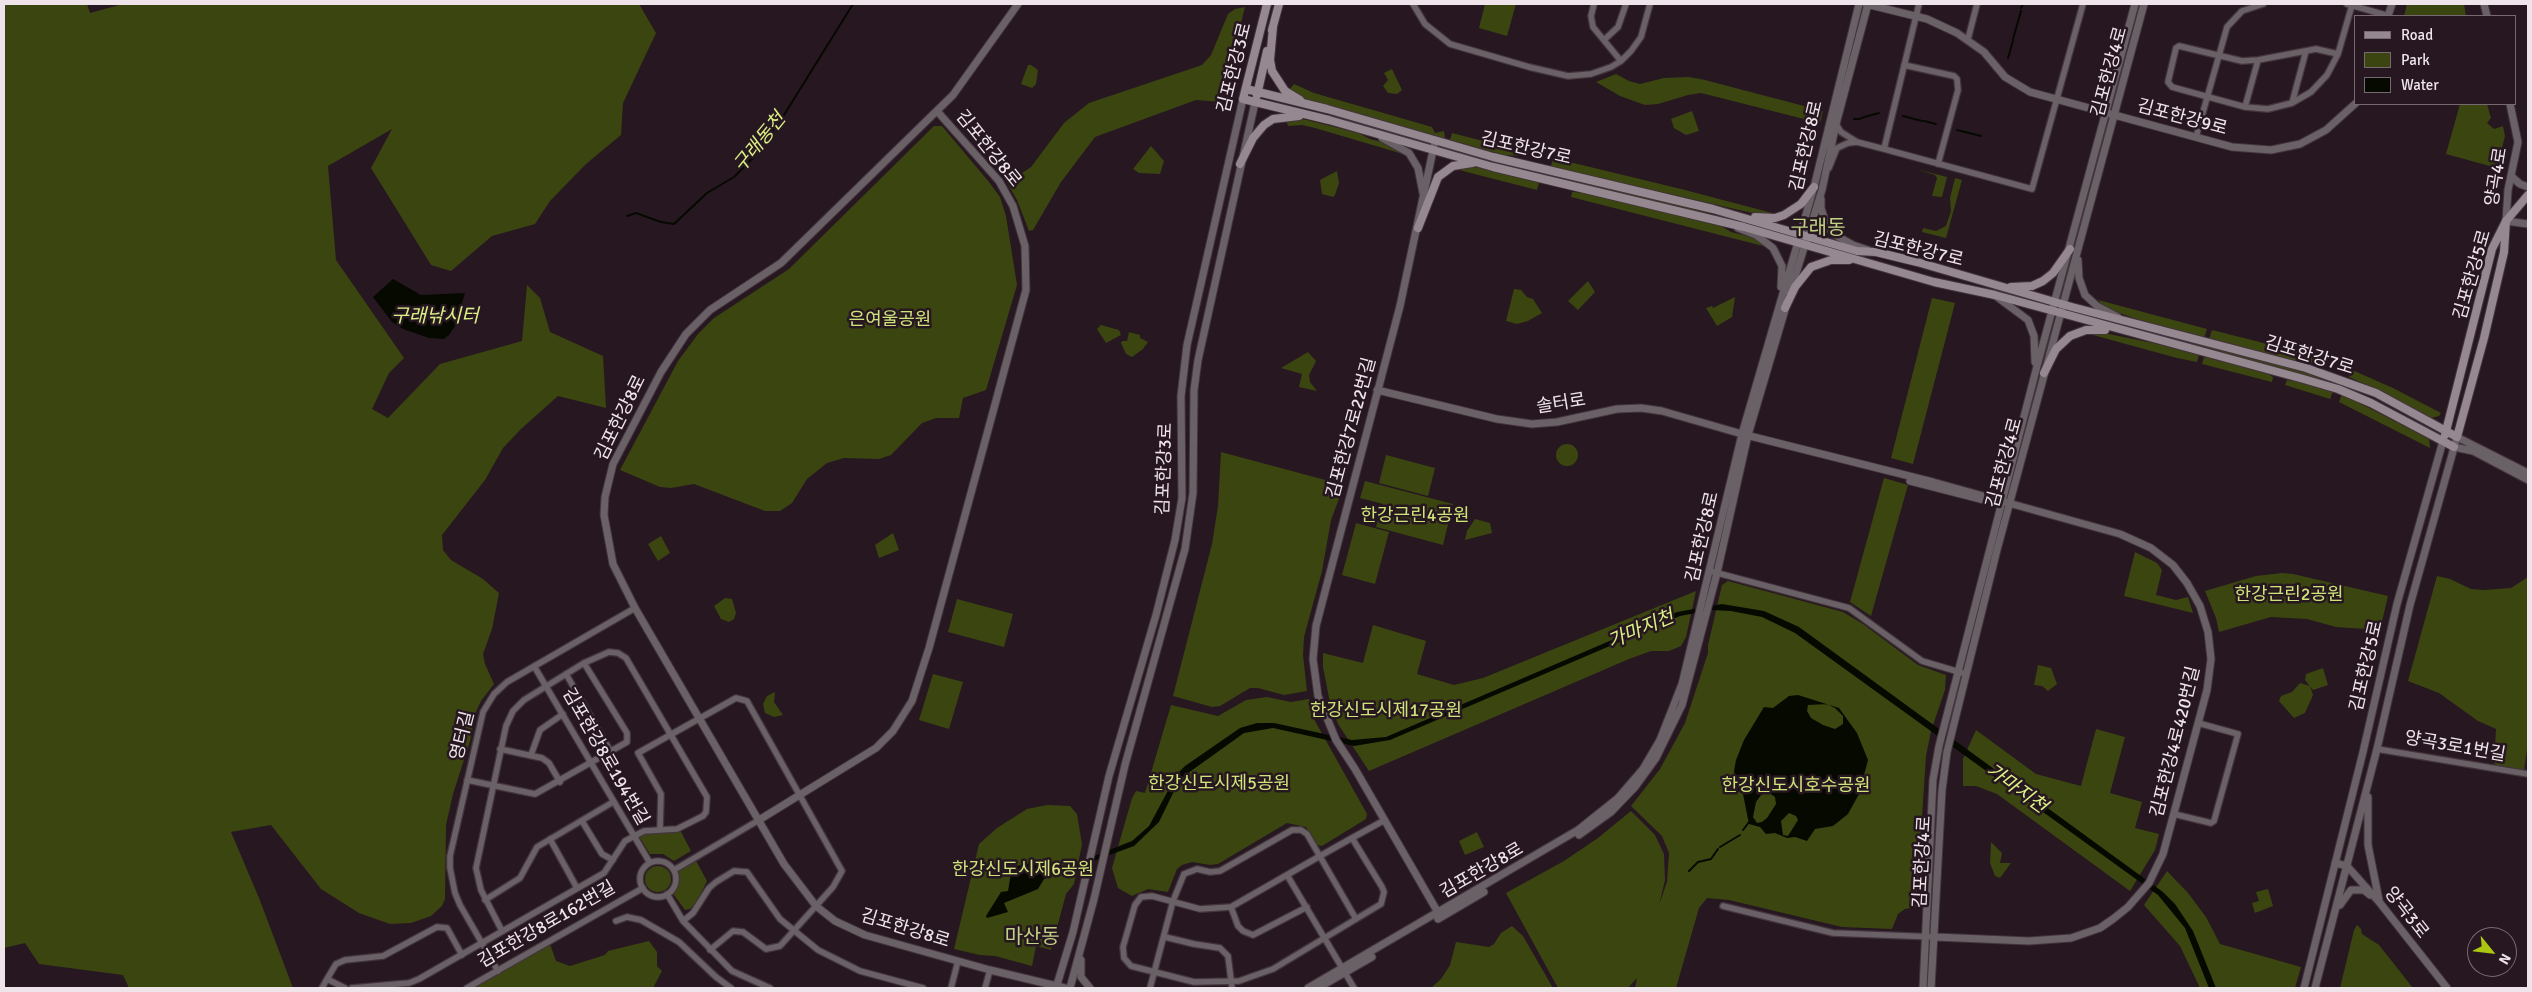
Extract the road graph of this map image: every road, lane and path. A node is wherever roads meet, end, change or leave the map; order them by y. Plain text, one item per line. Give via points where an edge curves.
1 (1018, 4) edge
2 (1267, 4) edge
3 (1279, 4) edge
4 (1413, 4) edge
5 (1594, 4) edge
6 (1626, 4) edge
7 (1650, 4) edge
8 (1859, 4) edge
9 (1867, 4) edge
10 (1919, 4) edge
11 (1977, 4) edge
12 (2083, 4) edge
13 (2135, 4) edge
14 (2144, 4) edge
15 (2262, 4) edge
16 (2350, 4) edge
17 (2385, 15) edge
18 (1916, 16) junction
19 (1273, 27) junction
20 (1968, 39) junction
21 (1604, 40) junction
22 (2306, 50) junction
23 (2338, 54) junction
24 (2219, 55) junction
25 (2258, 60) junction
26 (1621, 61) junction
27 (1904, 64) junction
28 (1246, 89) junction
29 (2208, 96) junction
30 (1256, 97) junction
31 (1243, 99) junction
32 (2058, 100) junction
33 (2292, 103) junction
34 (2354, 105) edge
35 (2510, 105) edge
36 (2245, 107) junction
37 (1328, 110) junction
38 (937, 111) junction
39 (2106, 113) junction
40 (2114, 115) junction
41 (1330, 120) junction
42 (1836, 124) junction
43 (1368, 131) junction
44 (2196, 137) junction
45 (1435, 141) junction
46 (1857, 142) junction
47 (1433, 150) junction
48 (1884, 150) junction
49 (1478, 163) junction
50 (1240, 164) junction
51 (1938, 164) junction
52 (1825, 176) junction
53 (2512, 176) junction
54 (1814, 187) junction
55 (2528, 187) edge
56 (1822, 190) junction
57 (2528, 195) edge
58 (1424, 199) junction
59 (1713, 209) junction
60 (2506, 221) junction
61 (1726, 224) junction
62 (2528, 224) edge
63 (1418, 228) junction
64 (1803, 239) junction
65 (2074, 248) junction
66 (1876, 252) junction
67 (1866, 262) junction
68 (1999, 287) junction
69 (1994, 295) junction
70 (2054, 302) junction
71 (2063, 305) junction
72 (1782, 308) junction
73 (2052, 311) junction
74 (2060, 313) junction
75 (2130, 323) junction
76 (2142, 336) junction
77 (2036, 370) junction
78 (2044, 372) junction
79 (1377, 390) junction
80 (2451, 413) junction
81 (2431, 423) junction
82 (2446, 431) junction
83 (1745, 435) junction
84 (2457, 437) junction
85 (2443, 441) junction
86 (2454, 447) junction
87 (2528, 473) edge
88 (2528, 480) edge
89 (2001, 502) junction
90 (2010, 505) junction
91 (1714, 572) junction
92 (635, 608) junction
93 (584, 664) junction
94 (534, 666) junction
95 (1958, 672) junction
96 (566, 674) junction
97 (1966, 674) junction
98 (546, 686) junction
99 (563, 714) junction
100 (698, 719) junction
101 (2198, 722) junction
102 (670, 735) junction
103 (500, 749) junction
104 (2377, 749) junction
105 (611, 752) junction
106 (531, 756) junction
107 (592, 763) junction
108 (2528, 774) edge
109 (467, 780) junction
110 (2369, 781) junction
111 (560, 782) junction
112 (493, 786) junction
113 (800, 795) junction
114 (613, 802) junction
115 (2174, 814) junction
116 (759, 820) junction
117 (582, 821) junction
118 (1383, 821) junction
119 (660, 830) junction
120 (633, 836) junction
121 (1352, 838) junction
122 (550, 839) junction
123 (1320, 856) junction
124 (612, 860) junction
125 (650, 863) junction
126 (2335, 863) junction
127 (2347, 866) junction
128 (674, 870) junction
129 (1288, 875) junction
130 (577, 888) junction
131 (643, 888) junction
132 (667, 894) junction
133 (485, 900) junction
134 (1173, 901) junction
135 (2380, 902) junction
136 (816, 906) junction
137 (1723, 906) dead end
138 (1231, 907) junction
139 (1307, 907) junction
140 (1439, 916) junction
141 (1356, 919) junction
142 (2333, 919) junction
143 (616, 921) dead end
144 (683, 921) junction
145 (502, 931) junction
146 (794, 932) junction
147 (1165, 936) junction
148 (1926, 937) junction
149 (1935, 937) junction
150 (1325, 939) junction
151 (1083, 942) junction
152 (483, 943) junction
153 (710, 950) junction
154 (462, 955) junction
155 (958, 961) junction
156 (498, 970) junction
157 (990, 970) junction
158 (1344, 971) junction
159 (1155, 972) junction
160 (327, 979) junction
161 (1232, 985) edge
162 (1057, 987) edge
163 (322, 988) edge
164 (345, 988) edge
165 (352, 988) edge
166 (467, 988) edge
167 (731, 988) edge
168 (770, 988) edge
169 (923, 988) edge
170 (951, 988) edge
171 (985, 988) edge
172 (1065, 988) edge
173 (1070, 988) edge
174 (1090, 988) edge
175 (1150, 988) edge
176 (1308, 988) edge
177 (1318, 988) edge
178 (1354, 988) edge
179 (1923, 988) edge
180 (1931, 988) edge
181 (2304, 988) edge
182 (2315, 988) edge
183 (2447, 988) edge

1 - 38 street, 김포한강8로 via 953,95
2 - 28 main road, 김포한강3로
3 - 19 main road, 김포한강3로
4 - 26 street via 1425,24 1450,44 1529,67 1566,76 1584,76
5 - 21 street via 1591,22
6 - 21 street via 1618,27
7 - 26 street via 1641,37
8 - 54 street, 김포한강8로
9 - 18 street, 김포한강9로
9 - 42 street, 김포한강8로
10 - 18 street
11 - 20 street
12 - 32 street
13 - 39 street, 김포한강4로
14 - 40 street, 김포한강4로
15 - 24 street via 2247,8 2231,21
16 - 17 street
16 - 23 street
18 - 20 street, 김포한강9로
18 - 27 street
19 - 30 main road, 김포한강3로
19 - 37 main road via 1270,60 1277,81 1284,91
20 - 32 street, 김포한강9로 via 2017,86
21 - 26 street
22 - 23 street via 2322,49
22 - 25 street
22 - 33 street
23 - 33 street via 2321,84
24 - 25 street via 2242,61
24 - 29 street
24 - 29 street via 2179,46 2172,63 2169,85
25 - 36 street
27 - 48 street
27 - 51 street via 1957,79 1958,90
28 - 30 main road, 김포한강7로
28 - 31 main road, 김포한강3로
29 - 36 street
29 - 44 street
30 - 31 main road, 김포한강7로
30 - 37 main road, 김포한강7로
30 - 41 main road, 김포한강7로
30 - 50 street, 김포한강3로
31 - 162 street, 김포한강3로 via 1187,345 1181,396 1182,498 1175,540 1109,776
32 - 39 street, 김포한강9로
32 - 51 street via 2032,189
33 - 36 street via 2268,109
34 - 44 street, 김포한강9로 via 2326,130 2300,144 2284,148 2243,149
35 - 53 street, 양곡4로 via 2518,142
37 - 45 main road, 김포한강7로
38 - 92 street, 김포한강8로 via 781,263 710,310 686,334 670,357 613,464 605,497 606,534 612,564
38 - 113 street, 김포한강8로 via 998,181 1013,206 1025,246 1026,290 912,701 893,730 876,748
39 - 40 street, 김포한강9로
39 - 65 street, 김포한강4로
40 - 44 street, 김포한강9로
40 - 65 street, 김포한강4로
41 - 43 main road, 김포한강7로
41 - 50 main road via 1297,116 1273,120 1257,132
42 - 46 street via 1841,132
42 - 52 street, 김포한강8로
43 - 47 main road, 김포한강7로
43 - 58 street via 1409,153 1418,168
45 - 47 street, 김포한강7로22번길
45 - 59 main road, 김포한강7로
46 - 48 street
46 - 52 street via 1837,148
47 - 49 main road, 김포한강7로
47 - 58 street, 김포한강7로22번길
48 - 51 street
49 - 61 main road, 김포한강7로
49 - 63 main road via 1453,166 1438,177
50 - 151 street, 김포한강3로 via 1198,360 1194,390 1193,493 1185,549
52 - 56 street, 김포한강8로
53 - 55 street
53 - 60 street, 양곡4로
54 - 59 main road via 1796,208 1775,218
54 - 64 street, 김포한강8로
56 - 64 street, 김포한강8로
56 - 66 street via 1821,208 1827,227 1853,245
57 - 60 main road, 양곡4로
58 - 63 street, 김포한강7로22번길
59 - 64 main road, 김포한강7로
60 - 62 street
60 - 80 main road, 김포한강5로 via 2492,249
60 - 84 main road, 김포한강5로 via 2502,262
61 - 64 main road, 김포한강7로
61 - 72 street via 1756,235 1773,248 1782,266
63 - 79 street, 김포한강7로22번길
64 - 66 main road, 김포한강7로
64 - 67 main road, 김포한강7로
64 - 72 street, 김포한강8로
65 - 68 main road via 2041,282 2021,288
65 - 70 street, 김포한강4로
65 - 71 street, 김포한강4로
65 - 75 street via 2085,295 2097,306
66 - 68 main road, 김포한강7로
67 - 69 main road, 김포한강7로
67 - 72 main road via 1832,260 1817,264 1804,274
68 - 70 main road, 김포한강7로
69 - 73 main road, 김포한강7로
69 - 77 street via 2028,320 2034,336
70 - 71 main road, 김포한강7로
70 - 73 street, 김포한강4로
71 - 74 street, 김포한강4로
71 - 75 main road, 김포한강7로
72 - 83 street, 김포한강8로
73 - 74 main road, 김포한강7로
73 - 77 street, 김포한강4로
74 - 76 main road, 김포한강7로
74 - 78 street, 김포한강4로
75 - 81 main road, 김포한강7로 via 2342,379 2376,393
76 - 78 main road via 2096,328 2080,331 2060,344
76 - 85 main road, 김포한강7로 via 2338,389
77 - 89 street, 김포한강4로
78 - 90 street, 김포한강4로
79 - 83 street, 솔터로 via 1521,423 1548,423 1617,409 1641,408
79 - 118 street, 김포한강7로22번길 via 1316,626 1313,659 1327,723
80 - 81 main road via 2441,422
80 - 82 main road, 김포한강5로
81 - 82 main road, 김포한강7로
82 - 84 main road, 김포한강7로
82 - 85 main road, 김포한강5로
83 - 89 street, 솔터로
83 - 91 street, 김포한강8로
84 - 86 street, 김포한강5로
84 - 87 street
85 - 86 main road, 김포한강7로
85 - 126 street, 김포한강5로 via 2397,604
86 - 88 street via 2473,451
86 - 104 street, 김포한강5로 via 2410,605
89 - 90 street, 솔터로
89 - 95 street, 김포한강4로
90 - 97 street, 김포한강4로
90 - 101 street, 김포한강4로420번길 via 2120,534 2151,548 2173,566 2194,594 2211,646 2209,677
91 - 95 street via 1849,608 1922,661
91 - 140 street, 김포한강8로 via 1686,692 1675,722 1656,758 1635,787 1611,812 1584,832
92 - 94 street, 영터길
92 - 100 street, 김포한강8로
93 - 96 street
93 - 102 street via 609,652 623,654
93 - 105 street via 628,736 627,742
94 - 98 street, 김포한강8로194번길
94 - 109 street, 영터길 via 507,682 488,702 478,728
95 - 97 street
95 - 148 street, 김포한강4로 via 1933,780
96 - 98 street
96 - 105 street
97 - 149 street, 김포한강4로 via 1947,752 1942,790
98 - 99 street, 김포한강8로194번길
98 - 103 street via 514,710
99 - 106 street via 540,730
99 - 107 street, 김포한강8로194번길
100 - 102 street
100 - 113 street via 736,698 747,702
100 - 116 street, 김포한강8로
101 - 115 street, 김포한강4로420번길
101 - 115 street via 2238,734 2214,821
102 - 119 street via 638,753 661,794
102 - 119 street via 704,792 706,812 677,829
103 - 106 street
103 - 112 street
104 - 108 street, 양곡3로1번길
104 - 110 street, 김포한강5로
105 - 107 street
106 - 111 street via 547,762
107 - 111 street
107 - 114 street, 김포한강8로194번길
109 - 112 street
109 - 152 street, 영터길 via 450,868 455,893
110 - 127 street, 김포한강5로
110 - 135 street via 2368,845
111 - 112 street via 535,794
112 - 133 street via 476,861 478,883
113 - 116 street, 김포한강8로
113 - 136 street via 842,871
114 - 117 street
114 - 120 street, 김포한강8로194번길
115 - 149 street, 김포한강4로420번길 via 2157,869 2140,893 2113,919 2093,931 2070,938 2029,941
116 - 128 street
116 - 136 street, 김포한강8로 via 794,881
117 - 122 street
117 - 124 street via 602,854
118 - 121 street
118 - 140 street
119 - 120 street
120 - 124 street via 619,848
120 - 125 street, 김포한강8로194번길
121 - 123 street
121 - 141 street via 1384,892 1378,907
122 - 130 street
122 - 133 street via 533,851 520,878
123 - 129 street
123 - 134 street via 1307,834 1292,830 1220,871 1189,870 1180,878
123 - 141 street
124 - 130 street via 604,873
125 - 128 street via 664,862
125 - 131 street via 641,876
126 - 127 street
126 - 181 street, 김포한강5로
127 - 135 street, 양곡3로
127 - 142 street, 김포한강5로
128 - 132 street via 676,880 672,891
129 - 138 street
129 - 139 street
130 - 145 street
131 - 132 street via 651,895
131 - 156 street, 김포한강8로162번길
132 - 144 street
133 - 145 street
134 - 138 street via 1200,909
134 - 147 street
134 - 159 street via 1146,895 1137,900 1123,947 1124,958 1132,966
135 - 142 street via 2364,890 2352,890
135 - 183 street, 양곡3로
136 - 146 street
136 - 155 street, 김포한강8로 via 835,921 865,935
137 - 148 street via 1833,933
138 - 139 street via 1238,926 1254,935
139 - 150 street
140 - 158 street, 김포한강8로
141 - 150 street
142 - 182 street, 김포한강5로
143 - 167 street via 627,917 641,920 679,942
144 - 146 street via 709,888 739,870 751,876 772,908
144 - 153 street
145 - 152 street
146 - 153 street via 780,946 770,950 762,948 743,932 733,931
146 - 169 street via 846,965
147 - 159 street
147 - 161 street via 1220,948 1228,956
148 - 149 street
148 - 179 street, 김포한강4로
149 - 180 street, 김포한강4로
150 - 158 street
150 - 161 street via 1273,969
151 - 173 street
151 - 174 street via 1081,977
152 - 154 street
152 - 156 street, 영터길
153 - 168 street via 732,971
154 - 160 street via 447,928 437,927 383,956 340,962
154 - 165 street via 414,982
155 - 157 street, 김포한강8로
155 - 170 street
156 - 166 street, 김포한강8로162번길
157 - 162 street, 김포한강8로
157 - 171 street
158 - 176 street, 김포한강8로
158 - 177 street, 김포한강8로
158 - 178 street
159 - 161 street via 1194,982
159 - 175 street
160 - 163 street
160 - 164 street
162 - 172 street, 김포한강8로

